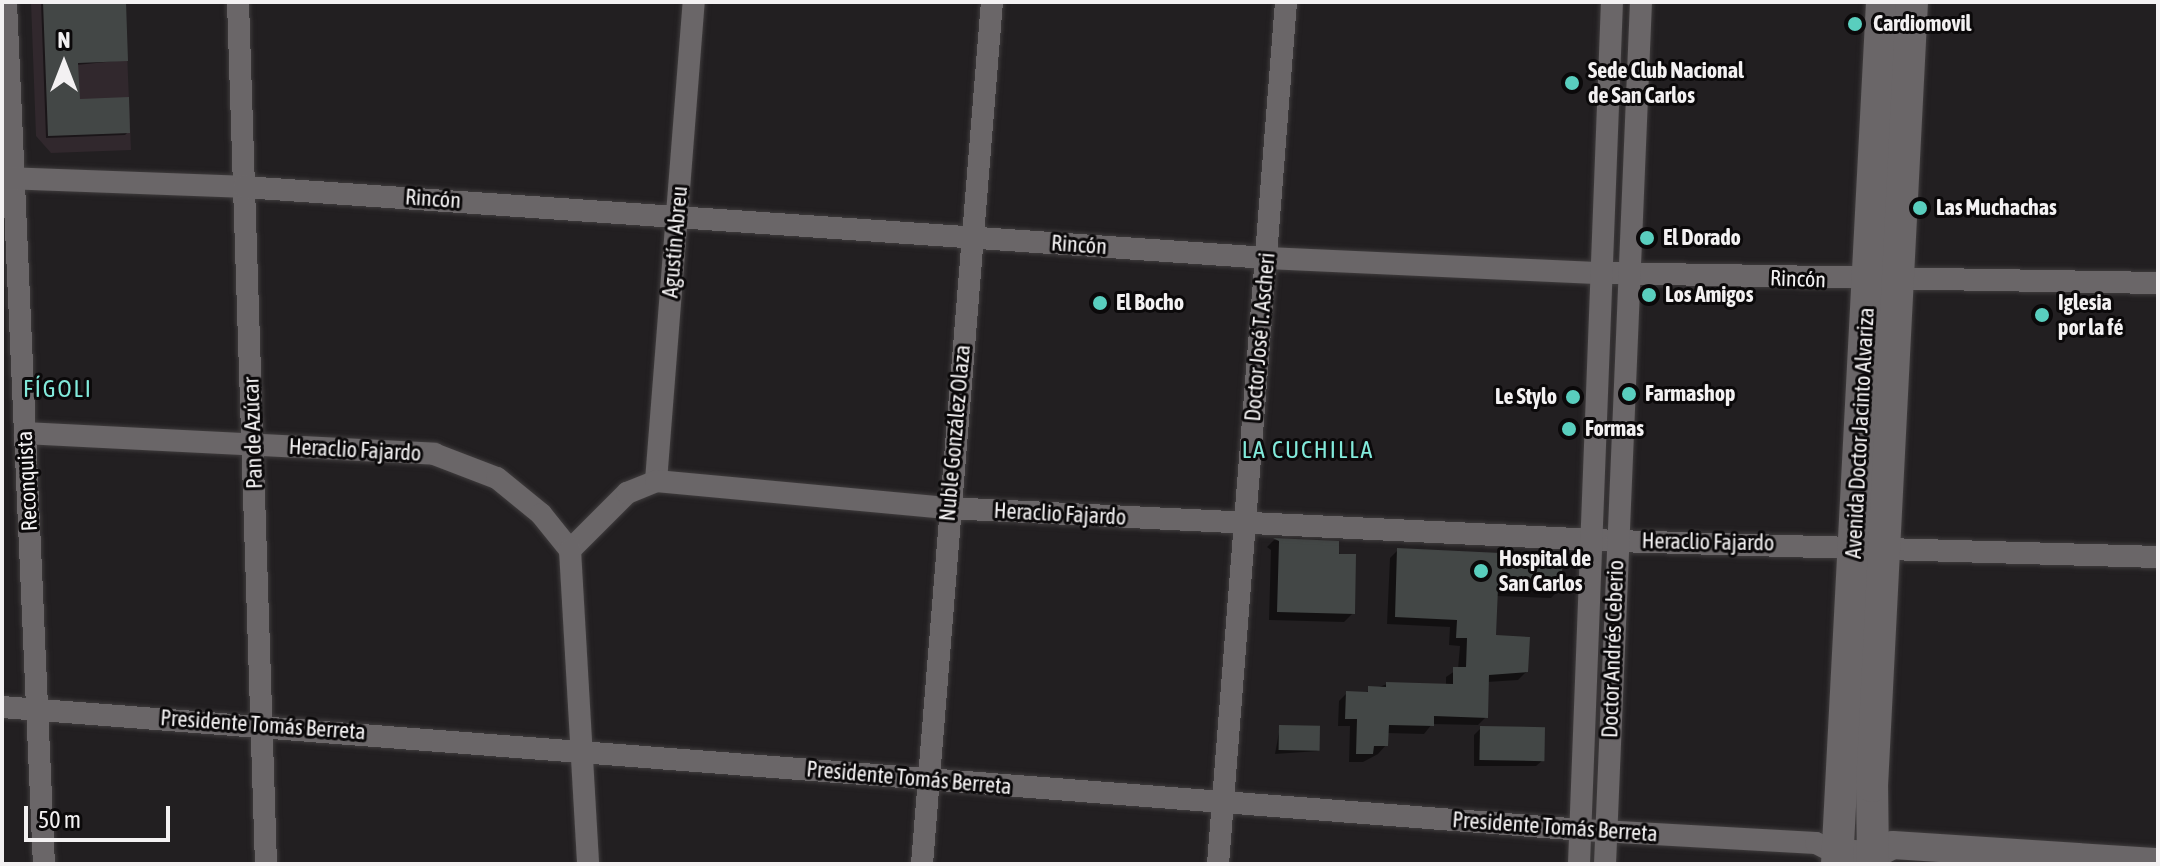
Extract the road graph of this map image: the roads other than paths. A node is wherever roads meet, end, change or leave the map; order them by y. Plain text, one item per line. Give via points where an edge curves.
1 (6, 2) edge
2 (238, 2) edge
3 (694, 2) edge
4 (992, 2) edge
5 (1286, 2) edge
6 (1612, 2) edge
7 (1641, 2) edge
8 (1882, 2) edge
9 (1912, 2) edge
10 (8, 179) edge
11 (244, 187) junction
12 (677, 216) junction
13 (972, 238) junction
14 (1267, 258) junction
15 (1602, 273) junction
16 (1629, 274) junction
17 (1882, 281) junction
18 (2158, 283) edge
19 (25, 433) junction
20 (253, 445) junction
21 (656, 481) junction
22 (947, 508) junction
23 (1244, 523) junction
24 (1590, 540) junction
25 (1616, 541) junction
26 (1870, 545) junction
27 (570, 550) junction
28 (2158, 557) edge
29 (2, 707) edge
30 (37, 708) junction
31 (264, 725) junction
32 (582, 751) junction
33 (928, 780) junction
34 (1223, 803) junction
35 (1583, 830) junction
36 (1607, 832) junction
37 (1831, 847) edge
38 (1878, 848) edge
39 (2158, 862) edge
40 (44, 864) edge
41 (266, 864) edge
42 (588, 864) edge
43 (922, 864) edge
44 (1218, 864) edge
45 (1579, 864) edge
46 (1605, 864) edge

1 - 10 street, Reconquista
2 - 11 street, Pan de Azúcar
3 - 12 street, Agustín Abreu
4 - 13 street, Nuble González Olaza
5 - 14 street, Doctor José T. Ascheri
6 - 15 street, Doctor Andrés Ceberio
7 - 16 street, Doctor Andrés Ceberio
8 - 17 main road, Avenida Doctor Jacinto Alvariza
9 - 17 main road, Avenida Doctor Jacinto Alvariza
10 - 11 street, Rincón
10 - 19 street, Reconquista
11 - 12 street, Rincón
11 - 20 street, Pan de Azúcar
12 - 13 street, Rincón
12 - 21 street, Agustín Abreu
13 - 14 street, Rincón
13 - 22 street, Nuble González Olaza
14 - 15 street, Rincón
14 - 23 street, Doctor José T. Ascheri
15 - 16 street, Rincón
15 - 24 street, Doctor Andrés Ceberio
16 - 17 street, Rincón
16 - 25 street, Doctor Andrés Ceberio
17 - 18 street, Rincón
17 - 26 main road, Avenida Doctor Jacinto Alvariza
19 - 20 street, Heraclio Fajardo
19 - 30 street, Reconquista
20 - 27 street, Heraclio Fajardo via 400,450 467,464 521,496
20 - 31 street, Pan de Azúcar
21 - 22 street, Heraclio Fajardo
21 - 27 street via 627,493
22 - 23 street, Heraclio Fajardo
22 - 33 street, Nuble González Olaza
23 - 24 street, Heraclio Fajardo
23 - 34 street, Doctor José T. Ascheri
24 - 25 street, Heraclio Fajardo
24 - 35 street, Doctor Andrés Ceberio
25 - 26 street, Heraclio Fajardo
25 - 36 street, Doctor Andrés Ceberio
26 - 28 street, Heraclio Fajardo
26 - 37 main road, Avenida Doctor Jacinto Alvariza via 1844,784
26 - 38 main road, Avenida Doctor Jacinto Alvariza
27 - 32 street
29 - 30 street, Presidente Tomás Berreta
30 - 31 street, Presidente Tomás Berreta
30 - 40 street, Reconquista
31 - 32 street, Presidente Tomás Berreta
31 - 41 street, Pan de Azúcar
32 - 33 street, Presidente Tomás Berreta
32 - 42 street
33 - 34 street, Presidente Tomás Berreta
33 - 43 street, Nuble González Olaza
34 - 35 street, Presidente Tomás Berreta
34 - 44 street, Doctor José T. Ascheri
35 - 36 street, Presidente Tomás Berreta
35 - 45 street, Doctor Andrés Ceberio
36 - 37 street, Presidente Tomás Berreta
36 - 46 street, Doctor Andrés Ceberio
37 - 38 street, Presidente Tomás Berreta
38 - 39 street, Presidente Tomás Berreta

